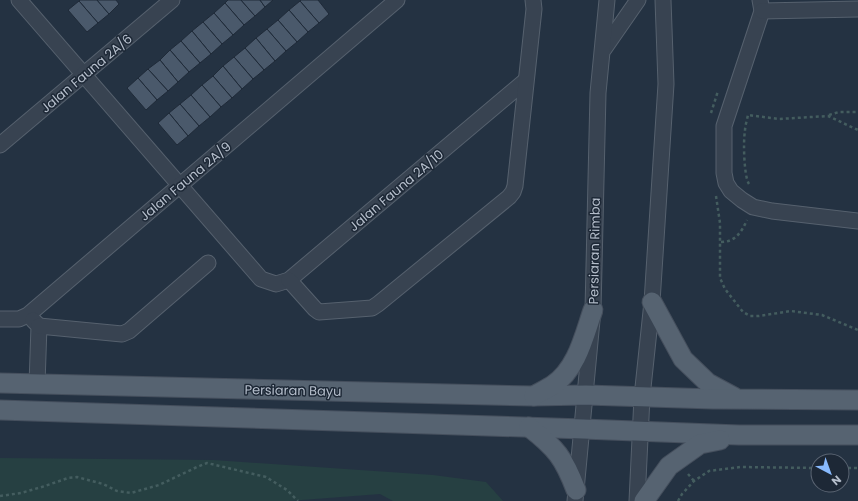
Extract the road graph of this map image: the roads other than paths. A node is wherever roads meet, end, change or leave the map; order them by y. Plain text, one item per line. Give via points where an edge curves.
1 (19, 0) edge
2 (172, 0) edge
3 (397, 0) edge
4 (533, 0) edge
5 (607, 0) edge
6 (638, 0) edge
7 (663, 0) edge
8 (761, 6) edge
9 (858, 9) edge
10 (603, 50) junction
11 (84, 74) junction
12 (525, 80) junction
13 (0, 145) edge
14 (180, 185) junction
15 (858, 221) edge
16 (208, 263) dead end
17 (289, 280) junction
18 (652, 302) junction
19 (593, 310) junction
20 (28, 315) junction
21 (0, 319) edge
22 (39, 326) junction
23 (0, 383) edge
24 (37, 384) junction
25 (586, 395) junction
26 (533, 396) junction
27 (642, 397) junction
28 (735, 398) junction
29 (858, 400) edge
30 (0, 410) edge
31 (529, 427) junction
32 (583, 429) junction
33 (640, 432) junction
34 (739, 435) junction
35 (858, 435) edge
36 (576, 496) edge
37 (637, 501) edge
38 (644, 501) edge

1 - 11 street
2 - 11 street, Jalan Fauna 2A/6
3 - 14 street, Jalan Fauna 2A/9
4 - 12 street
5 - 10 street, Persiaran Rimba
6 - 10 street
7 - 18 street via 666,84
8 - 9 street
8 - 15 street via 724,126 726,182 731,191 753,206 772,211
10 - 19 street, Persiaran Rimba via 598,93
11 - 13 street, Jalan Fauna 2A/6
11 - 14 street
12 - 17 street, Jalan Fauna 2A/10
12 - 17 street via 515,186 509,197 372,308 319,312
14 - 17 street via 261,279 276,284
14 - 20 street, Jalan Fauna 2A/9
16 - 22 street via 122,334
18 - 27 street
18 - 28 main road via 683,359 708,383
19 - 25 street, Persiaran Rimba
19 - 26 main road via 578,354 567,372 554,385
20 - 21 street via 19,319
20 - 22 street
22 - 24 street
23 - 24 main road, Persiaran Bayu
24 - 26 main road, Persiaran Bayu
25 - 26 main road, Persiaran Bayu
25 - 27 main road, Persiaran Bayu
25 - 32 street, Persiaran Rimba
27 - 28 main road, Persiaran Bayu
27 - 33 street
28 - 29 main road, Persiaran Bayu
30 - 31 main road
31 - 32 main road
31 - 36 main road via 558,453 569,471
32 - 33 main road
32 - 36 street, Persiaran Rimba
33 - 34 main road
33 - 37 street
34 - 35 main road
34 - 38 main road via 700,444 669,466

